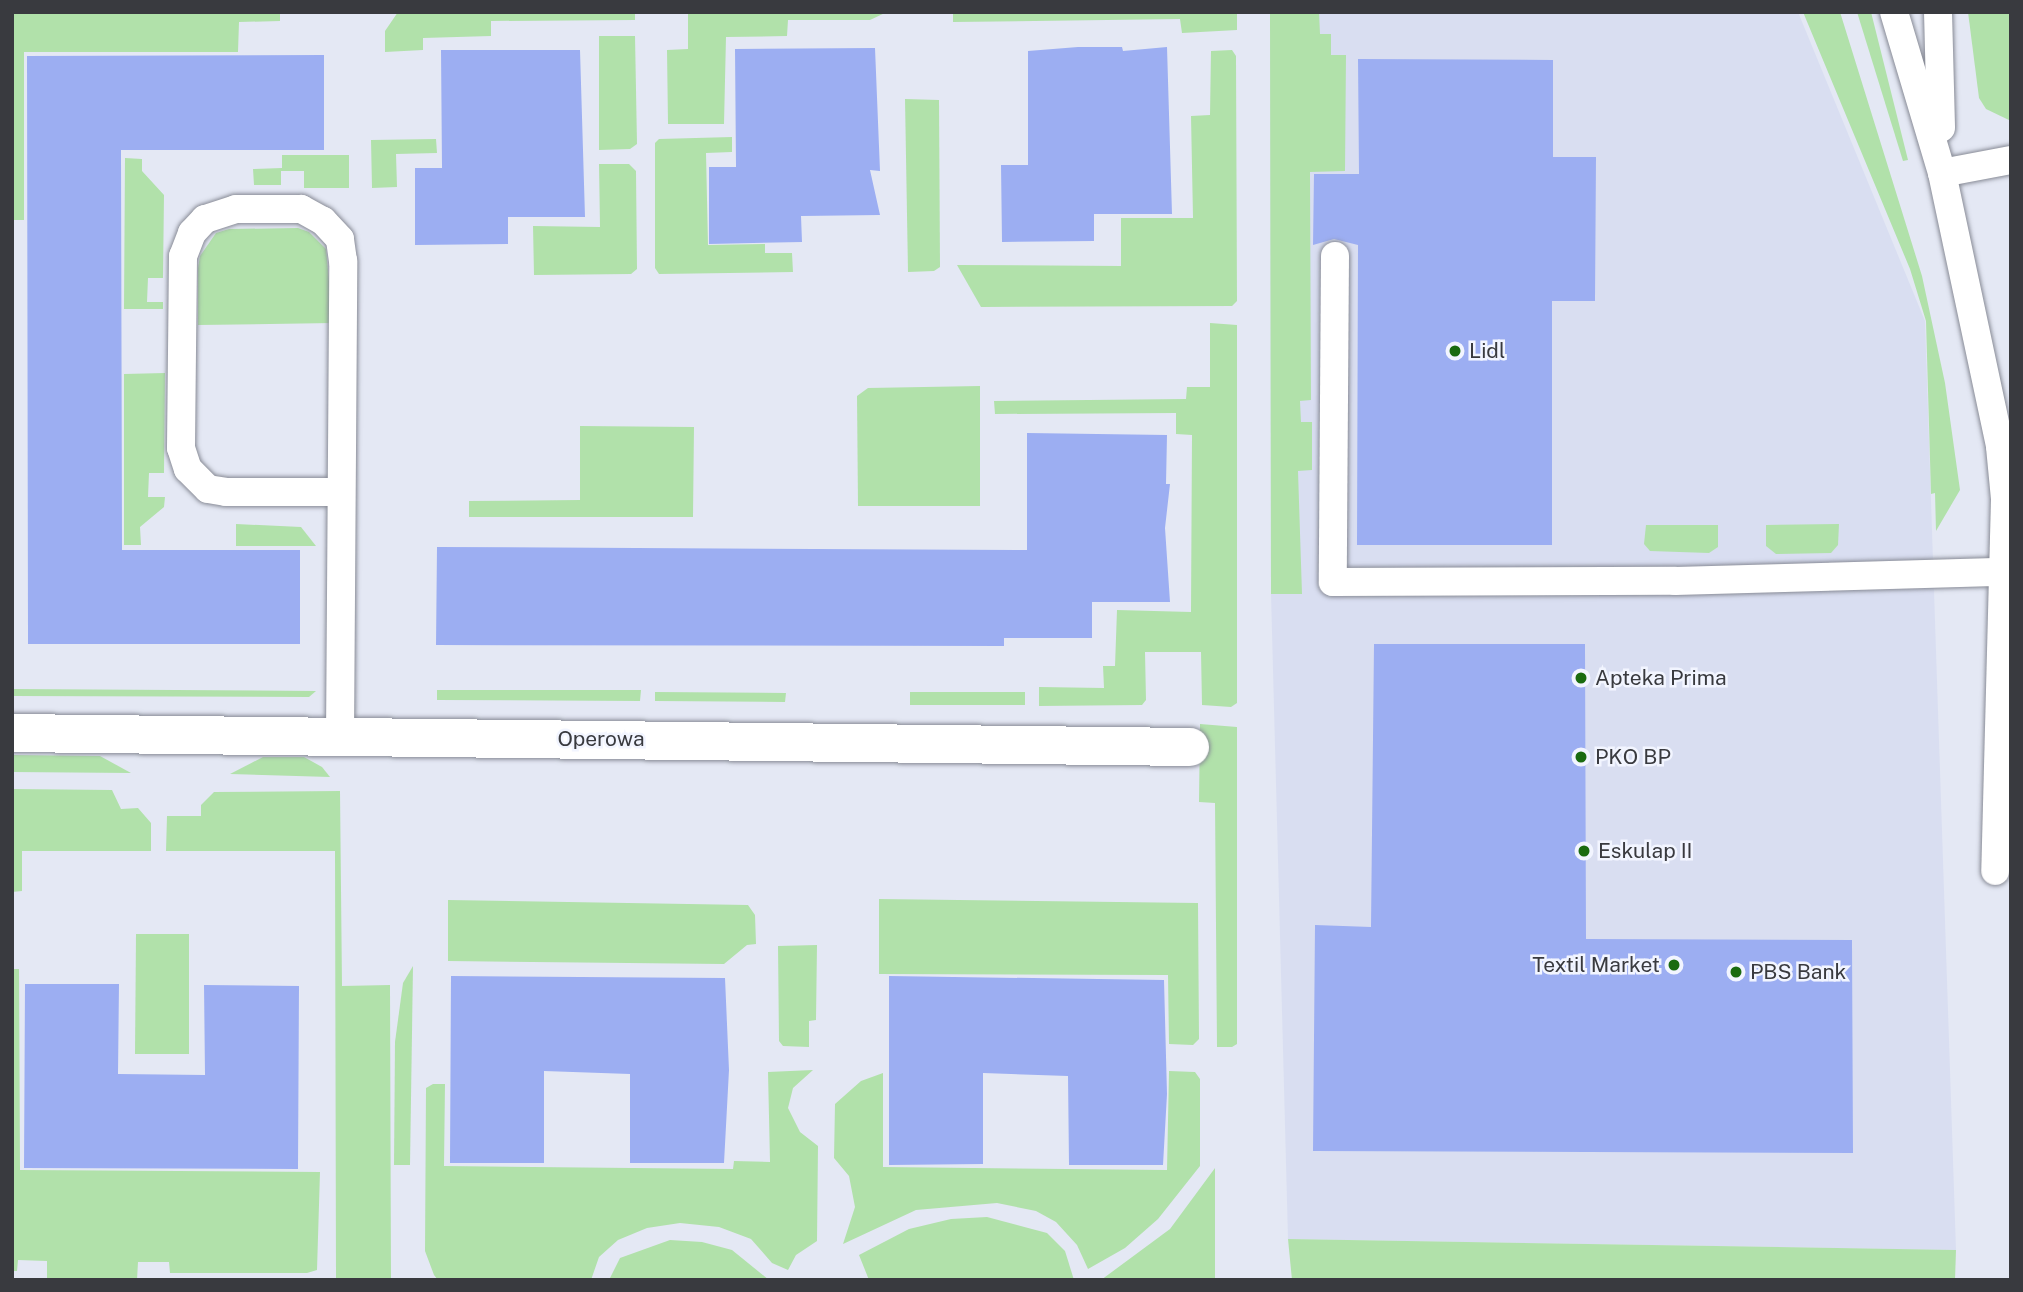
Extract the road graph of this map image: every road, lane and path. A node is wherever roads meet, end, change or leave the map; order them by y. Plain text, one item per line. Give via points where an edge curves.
1 (1895, 12) edge
2 (1938, 12) edge
3 (2011, 160) edge
4 (1942, 173) junction
5 (1335, 256) dead end
6 (341, 492) junction
7 (2004, 572) junction
8 (12, 733) edge
9 (340, 738) junction
10 (1190, 747) dead end
11 (1995, 871) dead end

1 - 4 lane
2 - 4 lane
3 - 4 lane
4 - 7 lane via 2000,447
5 - 7 lane via 1333,582 1675,581
6 - 6 lane via 340,239 323,221 301,209 236,209 205,219 192,233 183,256 181,448 188,469 208,489 226,492
6 - 9 lane
7 - 11 lane
8 - 9 street, Operowa
9 - 10 street, Operowa via 821,739

